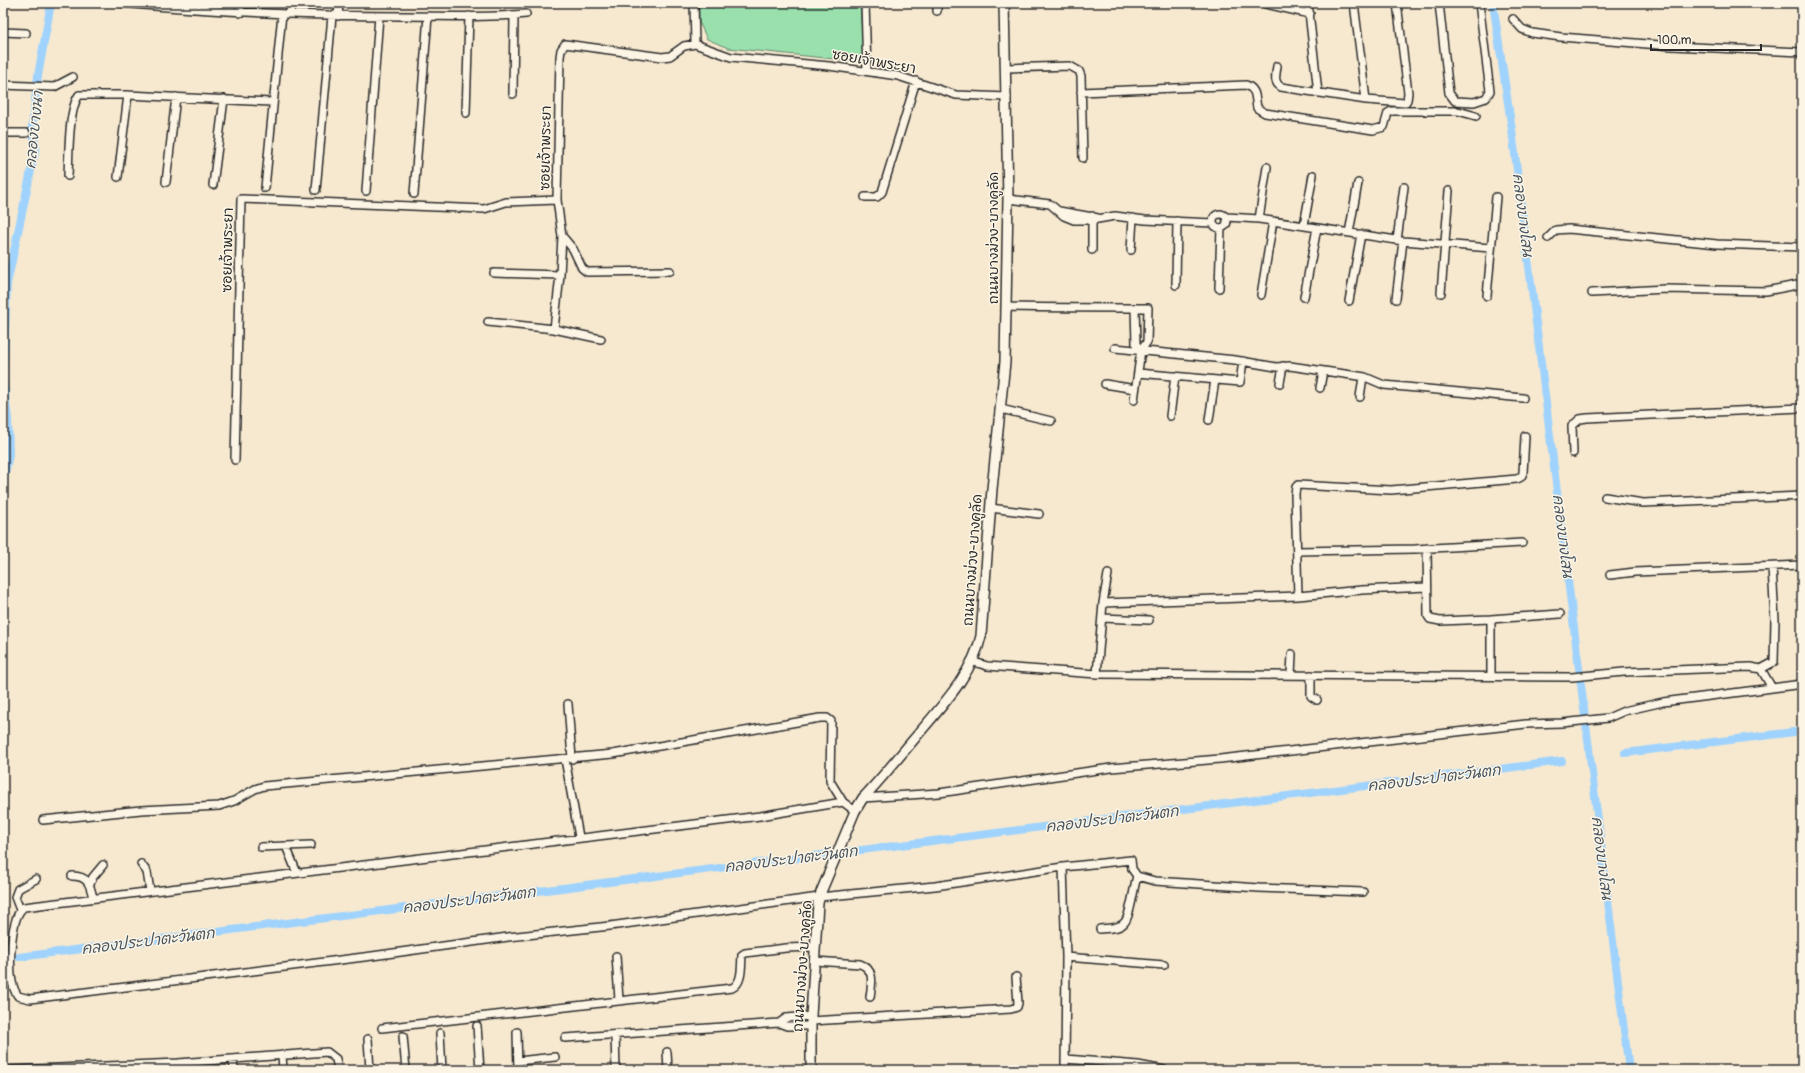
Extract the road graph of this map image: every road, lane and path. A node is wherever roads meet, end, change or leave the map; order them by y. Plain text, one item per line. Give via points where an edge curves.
1 (121, 3) edge
2 (241, 3) edge
3 (291, 3) edge
4 (339, 3) edge
5 (694, 3) edge
6 (865, 3) edge
7 (937, 3) edge
8 (1004, 3) edge
9 (1308, 3) edge
10 (1354, 3) edge
11 (1397, 3) edge
12 (1439, 3) edge
13 (1479, 3) edge
14 (140, 4) edge
15 (1266, 4) dead end
16 (192, 6) edge
17 (937, 11) dead end
18 (240, 13) junction
19 (282, 14) junction
20 (290, 14) junction
21 (526, 14) dead end
22 (1310, 14) junction
23 (335, 16) junction
24 (379, 16) junction
25 (428, 16) junction
26 (470, 16) junction
27 (514, 16) junction
28 (1513, 19) dead end
29 (3, 32) edge
30 (26, 33) dead end
31 (694, 44) junction
32 (1802, 52) edge
33 (1277, 66) dead end
34 (1007, 68) junction
35 (867, 71) junction
36 (73, 77) dead end
37 (916, 81) junction
38 (3, 85) edge
39 (1082, 92) junction
40 (1318, 93) junction
41 (513, 94) dead end
42 (128, 95) junction
43 (176, 97) junction
44 (1006, 97) junction
45 (224, 99) junction
46 (1366, 100) junction
47 (272, 102) junction
48 (466, 113) dead end
49 (1476, 116) dead end
50 (3, 133) edge
51 (26, 133) dead end
52 (1083, 158) dead end
53 (1267, 167) dead end
54 (1312, 175) dead end
55 (68, 176) dead end
56 (118, 177) dead end
57 (166, 182) dead end
58 (1358, 182) dead end
59 (213, 185) dead end
60 (1404, 187) dead end
61 (265, 188) dead end
62 (316, 190) dead end
63 (366, 191) dead end
64 (1449, 191) dead end
65 (414, 194) dead end
66 (1496, 196) dead end
67 (865, 197) dead end
68 (1008, 199) junction
69 (557, 200) junction
70 (1227, 217) junction
71 (1094, 218) junction
72 (1133, 218) junction
73 (1259, 219) junction
74 (1177, 221) junction
75 (1273, 221) junction
76 (1213, 223) junction
77 (1304, 225) junction
78 (1221, 228) junction
79 (1316, 228) junction
80 (1349, 232) junction
81 (1361, 234) junction
82 (562, 236) junction
83 (1548, 238) dead end
84 (1400, 240) junction
85 (1445, 244) junction
86 (1802, 247) edge
87 (1491, 248) junction
88 (1092, 250) dead end
89 (1131, 250) dead end
90 (670, 272) dead end
91 (494, 273) dead end
92 (560, 275) junction
93 (1802, 284) edge
94 (1176, 285) dead end
95 (1219, 288) dead end
96 (1442, 293) dead end
97 (1592, 293) dead end
98 (1261, 295) dead end
99 (1487, 296) dead end
100 (1304, 297) dead end
101 (1396, 299) dead end
102 (1349, 301) dead end
103 (1006, 307) junction
104 (1135, 308) junction
105 (488, 322) dead end
106 (554, 329) junction
107 (601, 339) dead end
108 (1115, 348) dead end
109 (1141, 350) junction
110 (1242, 361) junction
111 (1283, 366) junction
112 (1323, 371) junction
113 (1138, 373) junction
114 (1175, 376) junction
115 (1363, 377) junction
116 (1215, 380) junction
117 (1280, 383) dead end
118 (1105, 384) dead end
119 (1320, 388) dead end
120 (1136, 390) junction
121 (1360, 397) dead end
122 (1523, 398) dead end
123 (1134, 400) dead end
124 (1802, 408) edge
125 (1001, 409) junction
126 (1170, 416) dead end
127 (1051, 420) dead end
128 (1209, 420) dead end
129 (1525, 436) dead end
130 (1573, 453) dead end
131 (235, 460) dead end
132 (1802, 496) edge
133 (1605, 497) dead end
134 (990, 508) junction
135 (1039, 514) dead end
136 (1522, 544) dead end
137 (1427, 548) junction
138 (1296, 551) junction
139 (1802, 565) edge
140 (1772, 566) junction
141 (1108, 574) dead end
142 (1610, 575) dead end
143 (1427, 587) junction
144 (1298, 596) junction
145 (1103, 603) junction
146 (1560, 614) dead end
147 (1102, 618) junction
148 (1491, 619) junction
149 (1149, 620) dead end
150 (1292, 654) dead end
151 (971, 661) junction
152 (1761, 670) junction
153 (1097, 674) junction
154 (1291, 675) junction
155 (1312, 675) junction
156 (1491, 676) junction
157 (1802, 684) edge
158 (1772, 688) junction
159 (1317, 700) dead end
160 (568, 704) dead end
161 (569, 759) junction
162 (863, 798) junction
163 (843, 802) junction
164 (855, 811) junction
165 (43, 820) dead end
166 (579, 837) junction
167 (311, 845) dead end
168 (286, 846) junction
169 (261, 847) dead end
170 (141, 864) dead end
171 (103, 865) dead end
172 (1063, 867) junction
173 (297, 873) junction
174 (72, 876) dead end
175 (1138, 876) junction
176 (36, 880) dead end
177 (90, 884) junction
178 (150, 891) junction
179 (1363, 892) dead end
180 (820, 895) junction
181 (93, 898) junction
182 (20, 910) junction
183 (1100, 929) dead end
184 (815, 947) junction
185 (616, 956) dead end
186 (1066, 957) junction
187 (815, 961) junction
188 (1164, 965) dead end
189 (1016, 977) dead end
190 (870, 997) dead end
191 (619, 1000) junction
192 (811, 1021) junction
193 (477, 1026) dead end
194 (382, 1028) dead end
195 (440, 1032) dead end
196 (517, 1032) dead end
197 (614, 1035) junction
198 (403, 1036) dead end
199 (565, 1038) dead end
200 (368, 1039) dead end
201 (667, 1052) dead end
202 (282, 1055) junction
203 (556, 1057) dead end
204 (1066, 1058) junction
205 (233, 1059) junction
206 (518, 1061) junction
207 (120, 1067) edge
208 (179, 1067) edge
209 (67, 1069) edge
210 (11, 1070) edge
211 (234, 1070) edge
212 (283, 1070) edge
213 (338, 1070) edge
214 (370, 1070) edge
215 (406, 1070) edge
216 (442, 1070) edge
217 (480, 1070) edge
218 (518, 1070) edge
219 (616, 1070) edge
220 (668, 1070) edge
221 (811, 1070) edge
222 (1065, 1070) edge
223 (1164, 1070) edge

1 - 14 street
2 - 18 street
3 - 20 street
4 - 23 street
5 - 31 street
6 - 35 street
7 - 17 street
8 - 34 street, ถนนบางม่วง-บางคูลัด
9 - 22 street
10 - 46 street
11 - 46 street via 1407,100 1401,104
12 - 13 street via 1449,93 1455,101 1474,102 1486,98 1490,91
14 - 16 street
15 - 22 street
16 - 18 street
18 - 19 street
19 - 20 street
19 - 47 street
20 - 23 street
21 - 27 street
22 - 40 street
23 - 24 street
23 - 62 street
24 - 25 street
24 - 63 street
25 - 26 street
25 - 65 street
26 - 27 street
26 - 48 street
27 - 41 street
28 - 32 street via 1522,29 1532,34 1679,46
29 - 30 street
31 - 35 street, ซอยเจ้าพระยา via 731,57
31 - 69 street, ซอยเจ้าพระยา via 684,46 670,56 662,57 569,44 563,47 560,57
33 - 40 street via 1275,80 1278,86
34 - 39 street via 1070,66 1079,71
34 - 44 street, ถนนบางม่วง-บางคูลัด
35 - 37 street, ซอยเจ้าพระยา
36 - 38 street via 54,87
37 - 44 street, ซอยเจ้าพระยา via 956,95
37 - 67 street via 882,192 877,197
39 - 49 street via 1246,86 1253,89 1257,108 1265,113 1373,130 1384,128 1388,114 1392,111 1458,111
39 - 52 street
40 - 46 street
42 - 43 street
42 - 55 street via 83,94 77,98 70,133
42 - 56 street
43 - 45 street
43 - 57 street
44 - 68 street, ถนนบางม่วง-บางคูลัด
45 - 47 street
45 - 59 street
47 - 61 street
50 - 51 street
53 - 73 street
54 - 77 street
58 - 80 street
60 - 84 street
64 - 85 street
66 - 87 street
68 - 71 street via 1050,204 1064,216 1074,220
68 - 103 street, ถนนบางม่วง-บางคูลัด
69 - 82 street
69 - 131 street, ซอยเจ้าพระยา via 506,202 484,208 241,200
70 - 73 street
70 - 76 street via 1218,214
70 - 78 street via 1227,225
71 - 72 street
71 - 88 street
72 - 74 street
72 - 89 street
73 - 75 street
74 - 76 street
74 - 94 street
75 - 77 street
75 - 98 street
76 - 78 street
77 - 79 street
78 - 95 street
79 - 80 street
79 - 100 street
80 - 81 street
81 - 84 street
81 - 102 street
82 - 90 street via 587,272
82 - 92 street
83 - 86 street via 1556,230 1569,230 1717,244
84 - 85 street
84 - 101 street
85 - 87 street
85 - 96 street
87 - 99 street
91 - 92 street
92 - 106 street
93 - 97 street via 1766,290 1665,289
103 - 104 street
103 - 125 street, ถนนบางม่วง-บางคูลัด via 1006,362
104 - 109 street via 1136,344
104 - 109 street via 1148,308 1147,342
105 - 106 street
106 - 107 street
108 - 109 street
109 - 110 street
109 - 113 street
110 - 111 street
110 - 116 street via 1240,382
111 - 112 street
111 - 117 street
112 - 115 street
112 - 119 street
113 - 114 street
113 - 120 street
114 - 116 street
114 - 126 street
115 - 121 street
115 - 122 street via 1384,386
116 - 128 street
118 - 120 street
120 - 123 street
124 - 130 street via 1580,419 1572,426
125 - 127 street
125 - 134 street, ถนนบางม่วง-บางคูลัด
129 - 138 street via 1523,473 1517,479 1391,490 1298,485 1294,494
132 - 133 street via 1643,503
134 - 135 street
134 - 151 street, ถนนบางม่วง-บางคูลัด via 981,636
136 - 137 street
137 - 138 street
137 - 143 street
138 - 144 street
139 - 140 street
140 - 142 street
140 - 152 street via 1774,662
141 - 145 street
143 - 144 street
143 - 148 street via 1430,619
144 - 145 street
145 - 147 street
146 - 148 street
147 - 149 street
147 - 153 street
148 - 156 street
150 - 154 street
151 - 153 street via 987,666
151 - 162 street, ถนนบางม่วง-บางคูลัด via 951,694
152 - 156 street via 1728,667 1572,677
152 - 158 street
153 - 154 street
154 - 155 street
155 - 156 street
155 - 159 street via 1311,696
157 - 158 street
158 - 162 street via 1663,702 1624,711 1608,718 1526,724 1220,759 1111,768 939,793
160 - 161 street
161 - 163 street via 613,754 811,718 827,718 831,721 830,781
161 - 165 street via 264,786 219,806 141,810
161 - 166 street
162 - 164 street, ถนนบางม่วง-บางคูลัด
163 - 164 street
163 - 166 street via 760,816
164 - 180 street, ถนนบางม่วง-บางคูลัด
166 - 173 street
167 - 168 street
168 - 169 street
168 - 173 street
170 - 178 street via 147,872
171 - 177 street
172 - 175 street via 1131,860 1132,869
172 - 180 street via 935,886
172 - 186 street
173 - 178 street
174 - 177 street via 83,877
175 - 179 street via 1155,881 1192,884
175 - 183 street via 1128,918 1124,924
176 - 182 street via 18,889 16,897
177 - 181 street
178 - 181 street
180 - 182 street via 610,926 30,999 18,996 12,984 14,925
180 - 184 street, ถนนบางม่วง-บางคูลัด
181 - 182 street via 29,906
184 - 187 street, ถนนบางม่วง-บางคูลัด
184 - 191 street via 745,953 742,957 740,978 737,985 732,988
185 - 191 street
186 - 188 street
186 - 204 street
187 - 190 street via 866,966 871,973
187 - 192 street, ถนนบางม่วง-บางคูลัด
189 - 192 street via 1018,1003 1017,1007 1011,1009
191 - 194 street
192 - 197 street via 787,1026 779,1023
192 - 221 street, ถนนบางม่วง-บางคูลัด
193 - 217 street
195 - 216 street
196 - 206 street
197 - 199 street
197 - 219 street
198 - 215 street
200 - 214 street
201 - 220 street
202 - 205 street
202 - 212 street
202 - 213 street via 326,1052 336,1059
203 - 206 street
204 - 222 street
204 - 223 street
205 - 208 street
205 - 211 street
206 - 218 street
207 - 208 street
207 - 209 street
209 - 210 street

